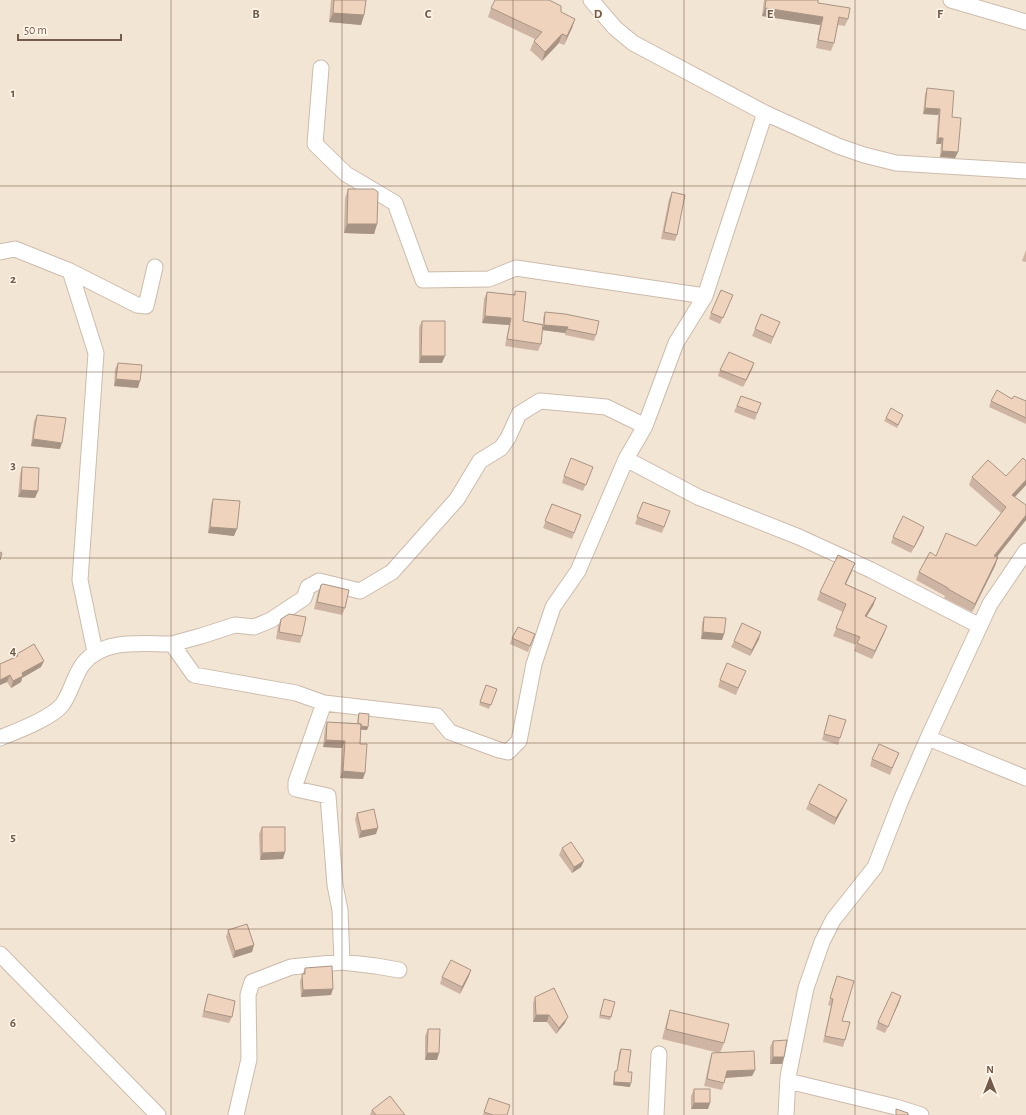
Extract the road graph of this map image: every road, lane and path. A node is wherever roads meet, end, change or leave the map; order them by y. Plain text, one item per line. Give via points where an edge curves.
1 (591, 0) edge
2 (951, 0) edge
3 (1026, 22) edge
4 (321, 68) dead end
5 (765, 113) junction
6 (1026, 171) edge
7 (0, 252) edge
8 (155, 267) dead end
9 (70, 272) junction
10 (705, 296) junction
11 (645, 426) junction
12 (626, 459) junction
13 (1026, 551) edge
14 (980, 626) junction
15 (172, 644) junction
16 (95, 652) junction
17 (324, 703) junction
18 (0, 738) edge
19 (928, 738) junction
20 (1026, 778) edge
21 (0, 954) edge
22 (342, 962) junction
23 (399, 970) dead end
24 (659, 1054) dead end
25 (788, 1081) junction
26 (158, 1115) edge
27 (236, 1115) edge
28 (656, 1115) edge
29 (786, 1115) edge
30 (920, 1115) edge

1 - 5 street via 615,28 633,43
2 - 3 street
4 - 10 street via 315,144 346,174 396,203 423,280 489,279 516,268
5 - 6 street via 838,146 896,163
5 - 10 street
7 - 9 street via 15,249
8 - 9 street via 146,306 137,305
9 - 16 street via 96,353 80,580
10 - 11 street via 676,343
11 - 12 street
11 - 15 street via 606,407 540,401 519,414 501,448 480,461 456,499 392,572 360,591 319,581 308,587 304,598 271,620 254,627 235,625
12 - 14 street via 698,496 871,570
12 - 17 street via 578,571 553,607 534,664 519,741 508,752 450,732 438,716
13 - 14 street via 990,604
14 - 19 street
15 - 16 street via 126,644 106,647
15 - 17 street via 194,675 296,693
16 - 18 street via 83,665 62,705 38,721
17 - 22 street via 296,788 328,796 335,885 340,910
19 - 20 street
19 - 25 street via 875,867 834,920 822,942 806,988
21 - 26 street
22 - 23 street
22 - 27 street via 291,967 252,982 248,994 249,1059
24 - 28 street
25 - 29 street
25 - 30 street

